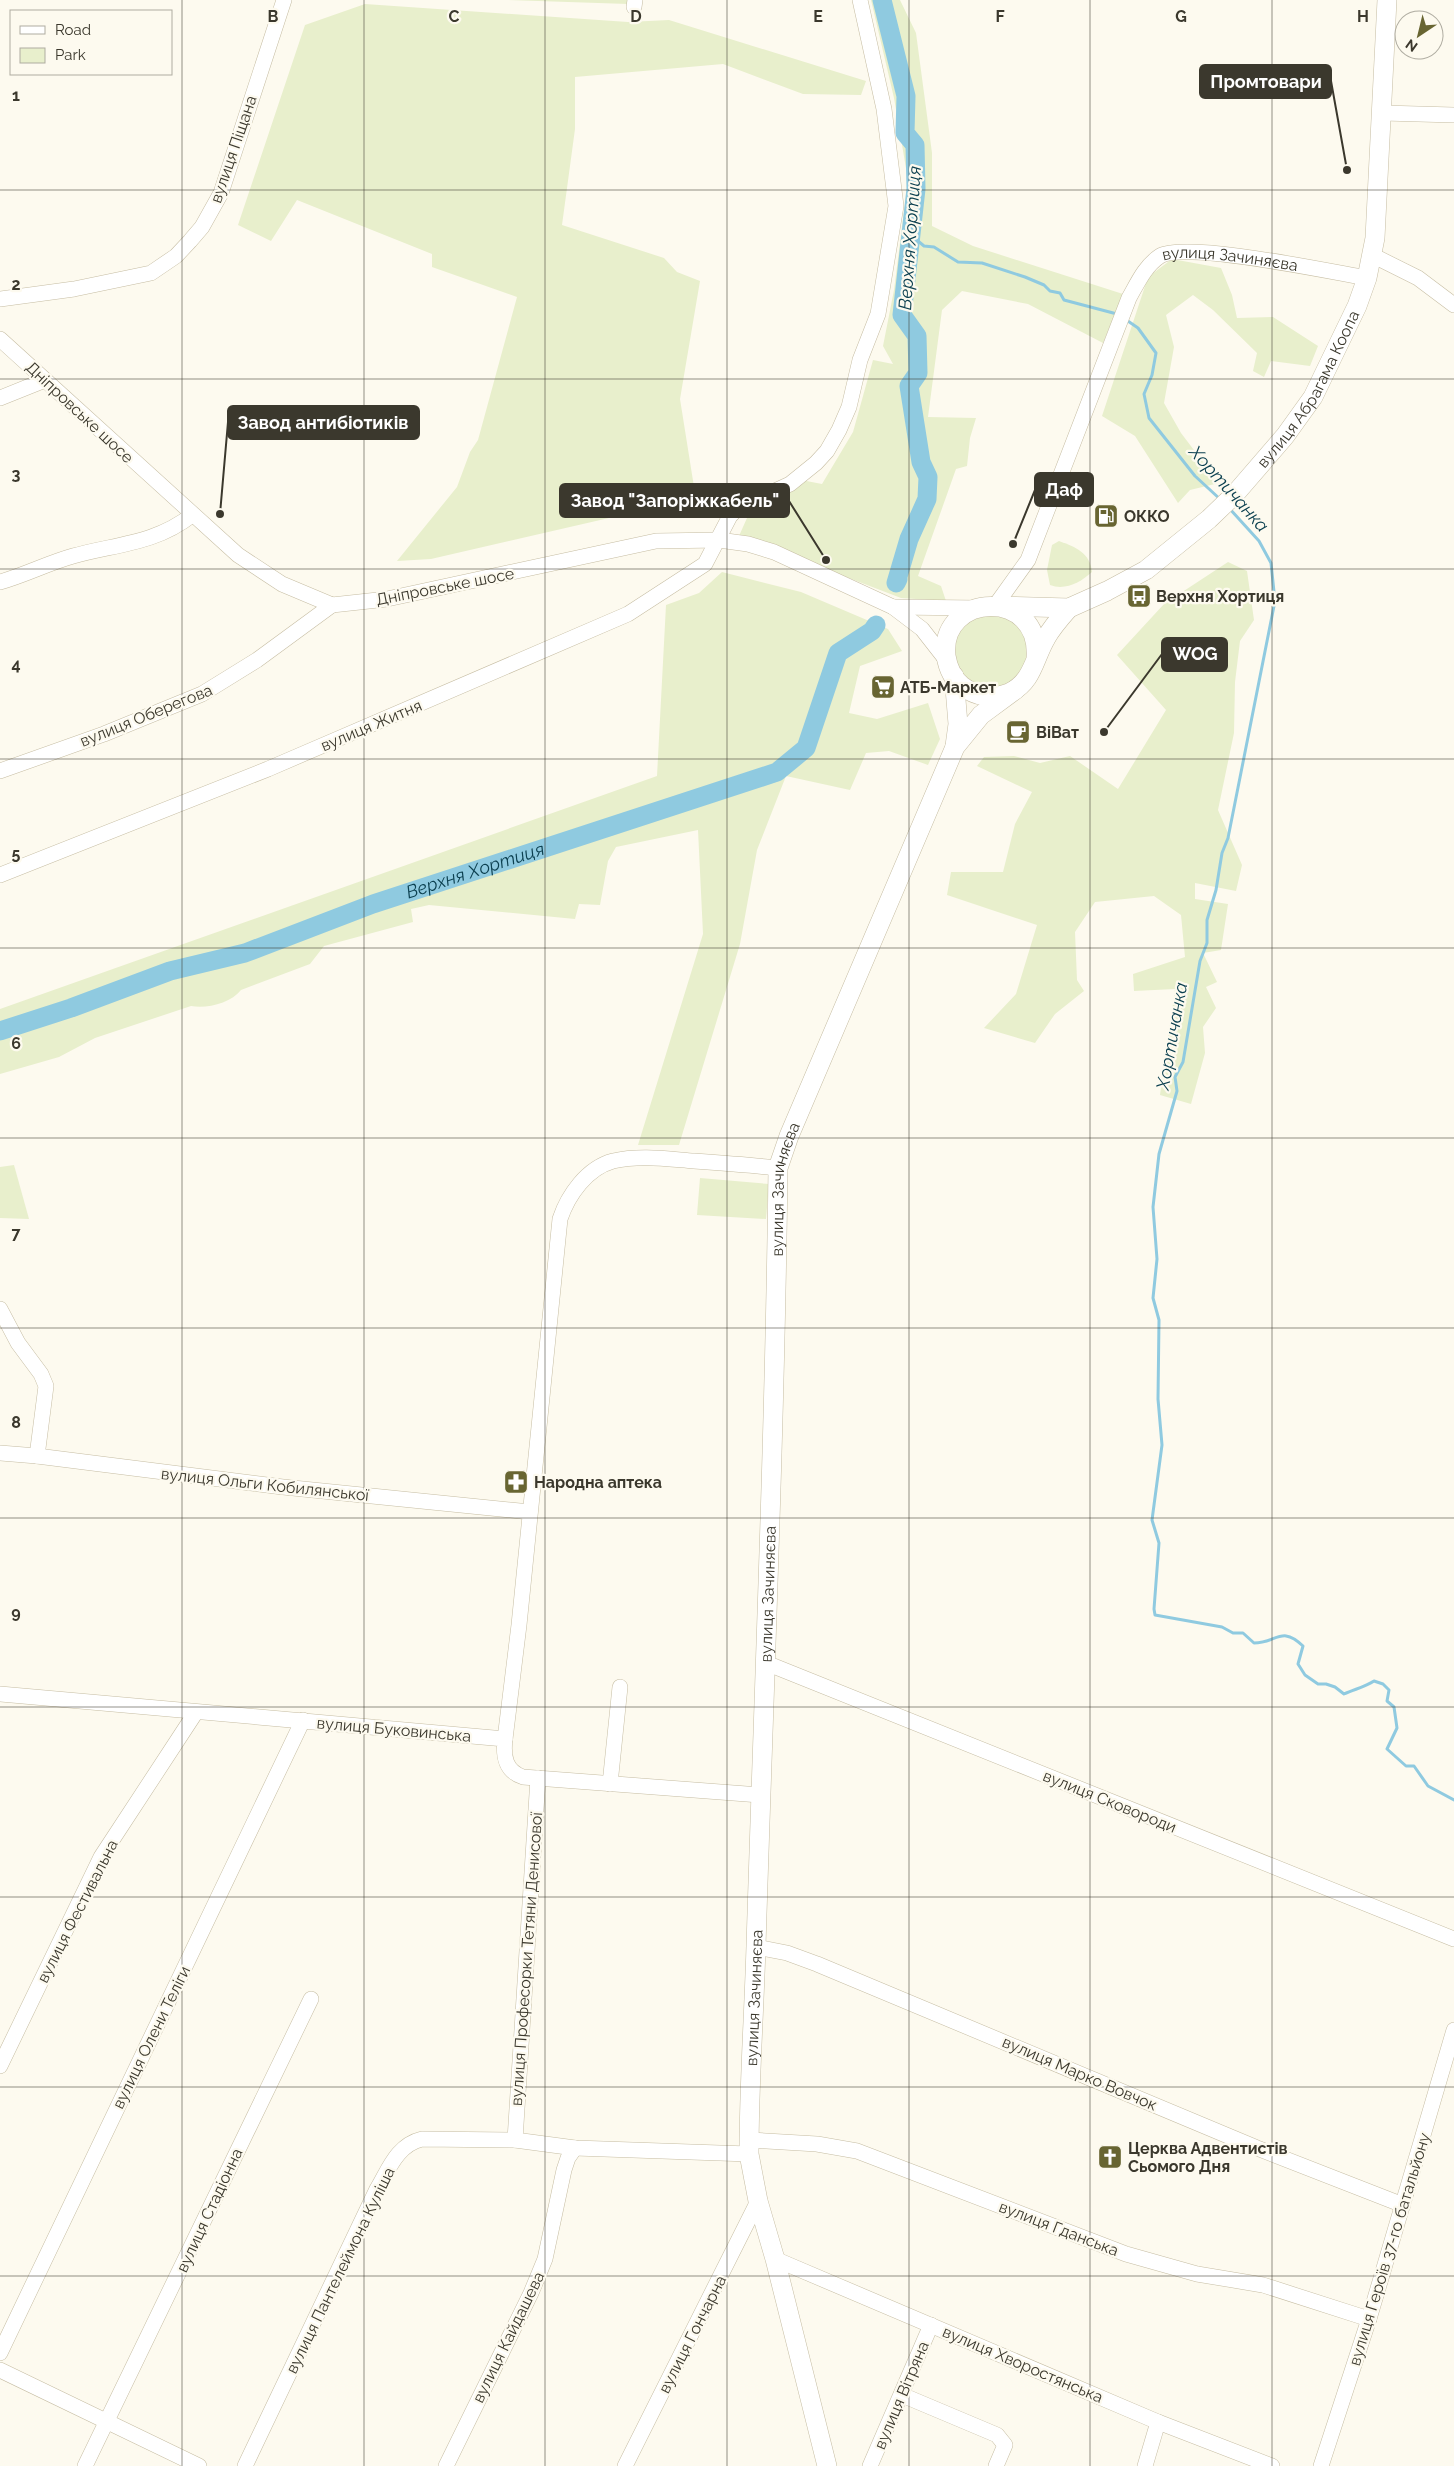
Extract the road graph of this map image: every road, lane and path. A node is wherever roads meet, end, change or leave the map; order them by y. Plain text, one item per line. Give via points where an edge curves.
1 (284, 0) edge
2 (860, 0) edge
3 (1388, 0) edge
4 (1383, 113) junction
5 (1454, 115) edge
6 (1372, 255) junction
7 (1367, 278) junction
8 (0, 299) edge
9 (1454, 305) edge
10 (0, 339) edge
11 (45, 380) junction
12 (0, 398) edge
13 (192, 515) junction
14 (719, 540) junction
15 (0, 582) edge
16 (332, 605) junction
17 (996, 606) junction
18 (893, 607) junction
19 (977, 608) junction
20 (1069, 608) junction
21 (1036, 659) junction
22 (950, 669) junction
23 (1015, 690) junction
24 (955, 747) junction
25 (0, 771) edge
26 (0, 875) edge
27 (778, 1168) junction
28 (0, 1309) edge
29 (0, 1453) edge
30 (37, 1456) junction
31 (530, 1512) junction
32 (766, 1663) junction
33 (620, 1687) dead end
34 (0, 1694) edge
35 (196, 1712) junction
36 (303, 1720) junction
37 (505, 1739) junction
38 (538, 1778) junction
39 (610, 1784) junction
40 (760, 1795) junction
41 (1454, 1939) edge
42 (756, 1947) junction
43 (311, 1999) dead end
44 (1454, 2030) edge
45 (0, 2066) edge
46 (515, 2140) junction
47 (749, 2147) junction
48 (575, 2148) junction
49 (758, 2202) junction
50 (1402, 2206) junction
51 (775, 2259) junction
52 (1369, 2319) junction
53 (931, 2325) junction
54 (0, 2354) edge
55 (0, 2370) edge
56 (902, 2395) junction
57 (108, 2422) junction
58 (1158, 2422) junction
59 (85, 2466) edge
60 (199, 2466) edge
61 (245, 2466) edge
62 (446, 2466) edge
63 (625, 2466) edge
64 (827, 2466) edge
65 (870, 2466) edge
66 (996, 2466) edge
67 (1145, 2466) edge
68 (1272, 2466) edge
69 (1320, 2466) edge

1 - 8 street, вулиця Піщана via 221,193 202,227 176,256 151,273 74,289
2 - 14 street, вулиця Житня via 883,102 896,199 878,314 860,360 849,406 827,451 790,484 738,508 730,516
3 - 4 main road, вулиця Абрагама Коопа
4 - 5 street
4 - 6 main road, вулиця Абрагама Коопа via 1378,218
6 - 7 main road, вулиця Абрагама Коопа
6 - 9 street via 1418,278
7 - 17 street, вулиця Зачиняєва via 1278,261 1182,251 1161,255 1144,270 1118,326 1028,560
7 - 20 main road, вулиця Абрагама Коопа via 1313,397 1236,494 1146,570
10 - 11 street, Дніпровське шосе
11 - 12 street
11 - 13 street, Дніпровське шосе
13 - 15 street via 159,536 72,556
13 - 16 street, Дніпровське шосе via 257,569 282,584
14 - 16 street, Дніпровське шосе via 656,541 388,599
14 - 18 street, Дніпровське шосе via 774,552
14 - 26 street, вулиця Житня via 698,570 628,614 268,769
16 - 25 street, вулиця Оберегова via 258,660 202,694
17 - 19 main road
17 - 20 main road, вулиця Абрагама Коопа
17 - 21 main road via 1013,611 1028,624 1036,641
18 - 19 street
18 - 22 street, Дніпровське шосе via 922,629
19 - 22 main road via 960,617 950,633 946,651
20 - 21 main road via 1046,638
21 - 23 main road via 1029,677
22 - 23 main road via 968,690 977,694 997,696
22 - 24 main road via 958,724
23 - 24 main road via 981,715
24 - 27 main road, вулиця Зачиняєва via 800,1108
27 - 31 street via 645,1157 612,1162 580,1184 560,1219
27 - 32 main road, вулиця Зачиняєва via 776,1389
28 - 30 street via 46,1386
29 - 30 street, вулиця Ольги Кобилянської
30 - 31 street, вулиця Ольги Кобилянської via 283,1487
31 - 37 street
32 - 40 main road, вулиця Зачиняєва
32 - 41 street, вулиця Сковороди
33 - 39 street
34 - 35 street, вулиця Буковинська
35 - 36 street, вулиця Буковинська
35 - 45 street, вулиця Фестивальна via 101,1857
36 - 37 street, вулиця Буковинська
36 - 54 street, вулиця Олени Теліги
37 - 38 street via 504,1758 512,1772
38 - 39 street
38 - 46 street, вулиця Професорки Тетяни Денисової
39 - 40 street
40 - 42 main road, вулиця Зачиняєва
42 - 47 main road, вулиця Зачиняєва
42 - 50 street, вулиця Марко Вовчок via 787,1953 834,1971
43 - 57 street, вулиця Стадіонна
44 - 50 street, вулиця Героїв 37-го батальйону
46 - 48 street, вулиця Пантелеймона Куліша
46 - 61 street, вулиця Пантелеймона Куліша via 422,2139 410,2142 401,2151 378,2189
47 - 48 street, вулиця Пантелеймона Куліша
47 - 49 main road, вулиця Зачиняєва
47 - 52 street, вулиця Гданська via 817,2144 857,2151 1126,2254 1198,2274 1263,2285
48 - 62 street, вулиця Кайдашева via 564,2170 545,2260
49 - 51 main road, вулиця Зачиняєва
49 - 63 street, вулиця Гончарна
50 - 52 street, вулиця Героїв 37-го батальйону
51 - 53 street, вулиця Хворостянська
51 - 64 main road, вулиця Зачиняєва
52 - 69 street, вулиця Героїв 37-го батальйону
53 - 56 street, вулиця Вітряна
53 - 58 street, вулиця Хворостянська
55 - 57 street
56 - 65 street, вулиця Вітряна
56 - 66 street via 997,2435 1004,2445
57 - 59 street, вулиця Стадіонна
57 - 60 street
58 - 67 street
58 - 68 street, вулиця Хворостянська

